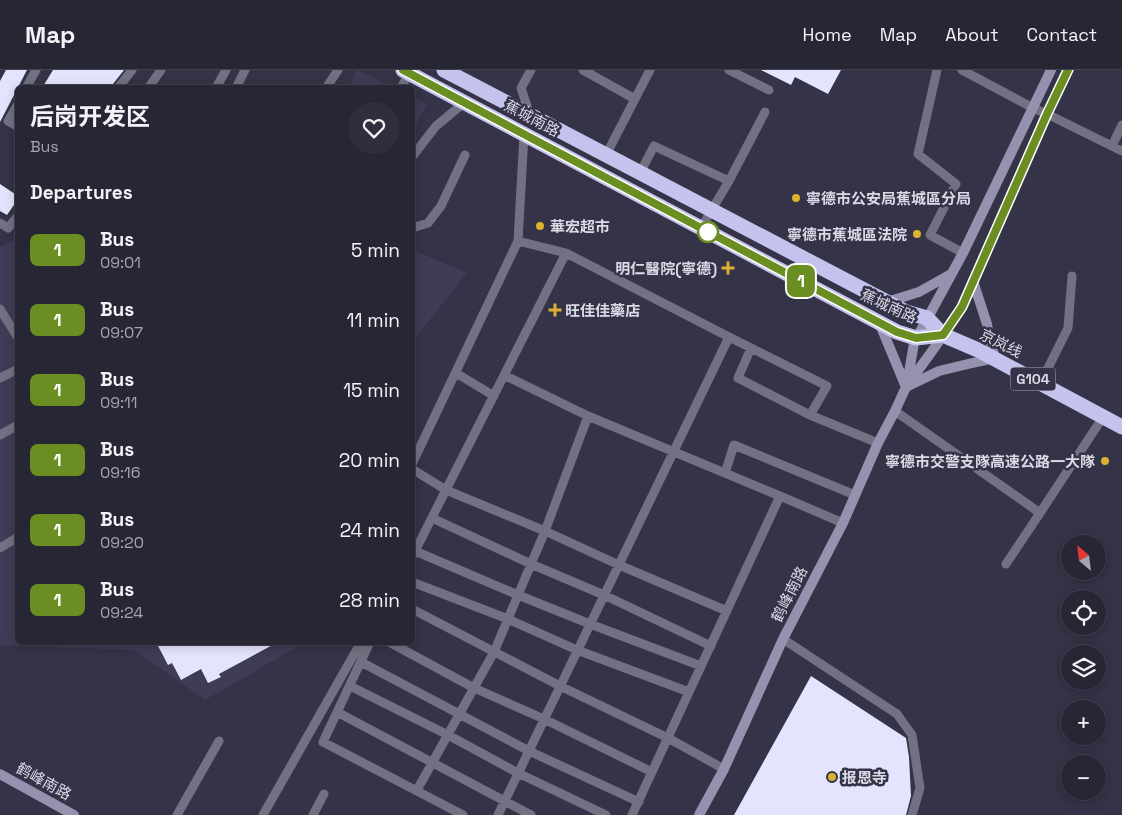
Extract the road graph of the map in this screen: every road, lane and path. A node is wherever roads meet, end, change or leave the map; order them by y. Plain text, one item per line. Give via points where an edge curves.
1 (36, 70) edge
2 (132, 70) edge
3 (161, 70) edge
4 (226, 70) edge
5 (245, 70) edge
6 (338, 70) edge
7 (444, 70) edge
8 (531, 70) edge
9 (583, 70) edge
10 (650, 70) edge
11 (728, 70) edge
12 (937, 70) edge
13 (962, 70) edge
14 (1051, 70) edge
15 (1068, 70) edge
16 (406, 72) edge
17 (28, 85) edge
18 (120, 85) edge
19 (150, 85) edge
20 (218, 85) edge
21 (238, 85) edge
22 (328, 85) edge
23 (402, 85) edge
24 (769, 90) dead end
25 (634, 100) junction
26 (465, 102) junction
27 (1033, 108) junction
28 (15, 109) edge
29 (765, 112) dead end
30 (1047, 114) junction
31 (530, 115) junction
32 (15, 125) edge
33 (1122, 125) edge
34 (524, 134) junction
35 (1112, 146) junction
36 (1122, 151) edge
37 (415, 153) edge
38 (465, 155) dead end
39 (606, 155) junction
40 (640, 173) junction
41 (729, 181) junction
42 (711, 210) junction
43 (15, 218) edge
44 (3, 227) edge
45 (415, 227) edge
46 (701, 228) junction
47 (518, 240) junction
48 (566, 253) junction
49 (963, 253) junction
50 (952, 274) junction
51 (1072, 276) dead end
52 (973, 281) junction
53 (887, 302) junction
54 (0, 310) edge
55 (927, 318) junction
56 (879, 322) junction
57 (15, 333) edge
58 (943, 335) junction
59 (729, 337) junction
60 (916, 338) junction
61 (751, 348) junction
62 (995, 358) junction
63 (15, 370) edge
64 (456, 373) junction
65 (504, 375) junction
66 (0, 378) edge
67 (1041, 382) junction
68 (906, 387) junction
69 (494, 396) junction
70 (896, 411) junction
71 (810, 415) junction
72 (588, 416) junction
73 (1103, 417) junction
74 (15, 427) edge
75 (1122, 427) edge
76 (0, 435) edge
77 (878, 443) junction
78 (674, 452) junction
79 (415, 458) edge
80 (415, 471) edge
81 (725, 473) junction
82 (446, 490) junction
83 (855, 495) junction
84 (780, 496) junction
85 (1040, 513) junction
86 (432, 518) junction
87 (843, 523) junction
88 (545, 531) junction
89 (15, 539) edge
90 (0, 548) edge
91 (415, 552) edge
92 (415, 554) edge
93 (531, 564) junction
94 (1006, 564) dead end
95 (619, 565) junction
96 (415, 583) edge
97 (604, 595) junction
98 (518, 596) junction
99 (415, 611) edge
100 (727, 611) junction
101 (508, 618) junction
102 (590, 624) junction
103 (783, 639) junction
104 (359, 645) edge
105 (369, 645) edge
106 (395, 645) edge
107 (711, 646) junction
108 (577, 650) junction
109 (494, 652) junction
110 (361, 662) junction
111 (701, 666) junction
112 (350, 686) junction
113 (560, 686) junction
114 (474, 688) junction
115 (689, 692) junction
116 (337, 712) junction
117 (459, 714) junction
118 (544, 718) junction
119 (448, 735) junction
120 (668, 738) junction
121 (219, 741) dead end
122 (529, 751) junction
123 (432, 762) junction
124 (724, 769) junction
125 (652, 772) junction
126 (518, 773) junction
127 (0, 774) edge
128 (417, 790) junction
129 (324, 794) dead end
130 (504, 801) junction
131 (638, 802) junction
132 (58, 811) edge
133 (74, 815) edge
134 (177, 815) edge
135 (263, 815) edge
136 (313, 815) edge
137 (463, 815) edge
138 (498, 815) edge
139 (531, 815) edge
140 (606, 815) edge
141 (632, 815) edge
142 (699, 815) edge
143 (912, 815) edge

1 - 17 street
2 - 18 street
3 - 19 street
4 - 20 street
5 - 21 street
6 - 22 street
7 - 31 highway, 蕉城南路 / G104
8 - 31 street via 521,88
9 - 25 street
10 - 25 street
11 - 24 street
12 - 49 street via 918,154 956,184 930,235
13 - 27 street
14 - 27 main road
15 - 30 main road
16 - 23 street
16 - 26 highway, 蕉城南路 / G104
25 - 39 street
26 - 34 highway, 蕉城南路 / G104
26 - 37 street via 436,126
27 - 30 street
27 - 49 main road
28 - 32 street via 8,121
29 - 41 street
30 - 35 street
30 - 52 main road
31 - 39 highway, 蕉城南路 / G104
33 - 35 street
34 - 46 highway, 蕉城南路 / G104
34 - 47 street
35 - 36 street
38 - 45 street via 441,206 428,223
39 - 40 highway, 蕉城南路 / G104
40 - 41 street via 654,146
40 - 42 highway, 蕉城南路 / G104
41 - 42 street
42 - 46 street
42 - 53 highway, 蕉城南路 / G104
43 - 44 street
46 - 56 highway, 蕉城南路 / G104
47 - 48 street
47 - 64 street
48 - 59 street
48 - 65 street
49 - 50 main road
50 - 53 main road via 919,292
50 - 55 main road
51 - 67 street via 1068,328
52 - 58 main road via 962,307
52 - 62 main road
53 - 55 highway, 蕉城南路 / G104
54 - 57 street
55 - 58 highway, 蕉城南路 / G104
55 - 60 main road
56 - 60 highway, 蕉城南路 / G104
56 - 68 main road
58 - 60 highway, 蕉城南路 / G104
58 - 62 highway, 京岚线 / G104
58 - 68 main road
59 - 61 street
59 - 78 street
60 - 68 main road
61 - 71 street via 738,378
61 - 71 street via 827,386
62 - 67 highway, 京岚线 / G104
62 - 68 main road via 939,371
63 - 66 street
64 - 69 street
64 - 79 street
65 - 69 street
65 - 72 street
67 - 73 highway, 京岚线 / G104
68 - 70 main road, 鹤峰南路
69 - 82 street
70 - 77 main road, 鹤峰南路
70 - 85 street
71 - 77 street
72 - 78 street
72 - 88 street
73 - 75 highway, 京岚线 / G104
73 - 85 street
74 - 76 street
77 - 83 main road, 鹤峰南路
78 - 81 street
78 - 95 street
80 - 82 street
81 - 83 street via 734,445
81 - 84 street
82 - 86 street
82 - 88 street
83 - 87 main road, 鹤峰南路
84 - 87 street
84 - 100 street
85 - 94 street
86 - 91 street
86 - 93 street
87 - 103 main road, 鹤峰南路
88 - 93 street
88 - 95 street
89 - 90 street
92 - 98 street
93 - 97 street
93 - 98 street
95 - 97 street
95 - 100 street
96 - 101 street
97 - 102 street
97 - 107 street
98 - 101 street
98 - 102 street
99 - 109 street
100 - 107 street
101 - 108 street
101 - 109 street
102 - 108 street
102 - 111 street
103 - 124 main road, 鹤峰南路
103 - 143 street via 897,714 912,735 920,788
104 - 135 street
105 - 110 street
106 - 114 street
107 - 111 street
108 - 113 street
108 - 115 street
109 - 113 street
109 - 114 street
110 - 112 street
110 - 117 street
111 - 115 street
112 - 116 street
112 - 119 street
113 - 118 street
113 - 120 street
114 - 117 street
114 - 118 street
115 - 120 street
116 - 123 street
116 - 128 street via 323,742
117 - 119 street
117 - 122 street
118 - 122 street
118 - 125 street
119 - 123 street
119 - 126 street
120 - 124 street
120 - 125 street
121 - 134 street
122 - 126 street
122 - 131 street
123 - 128 street
123 - 130 street
124 - 142 main road, 鹤峰南路
125 - 131 street
126 - 130 street
126 - 140 street
127 - 132 main road, 鹤峰南路
128 - 137 street
129 - 136 street
130 - 138 street
130 - 139 street
131 - 141 street
132 - 133 main road, 鹤峰南路

